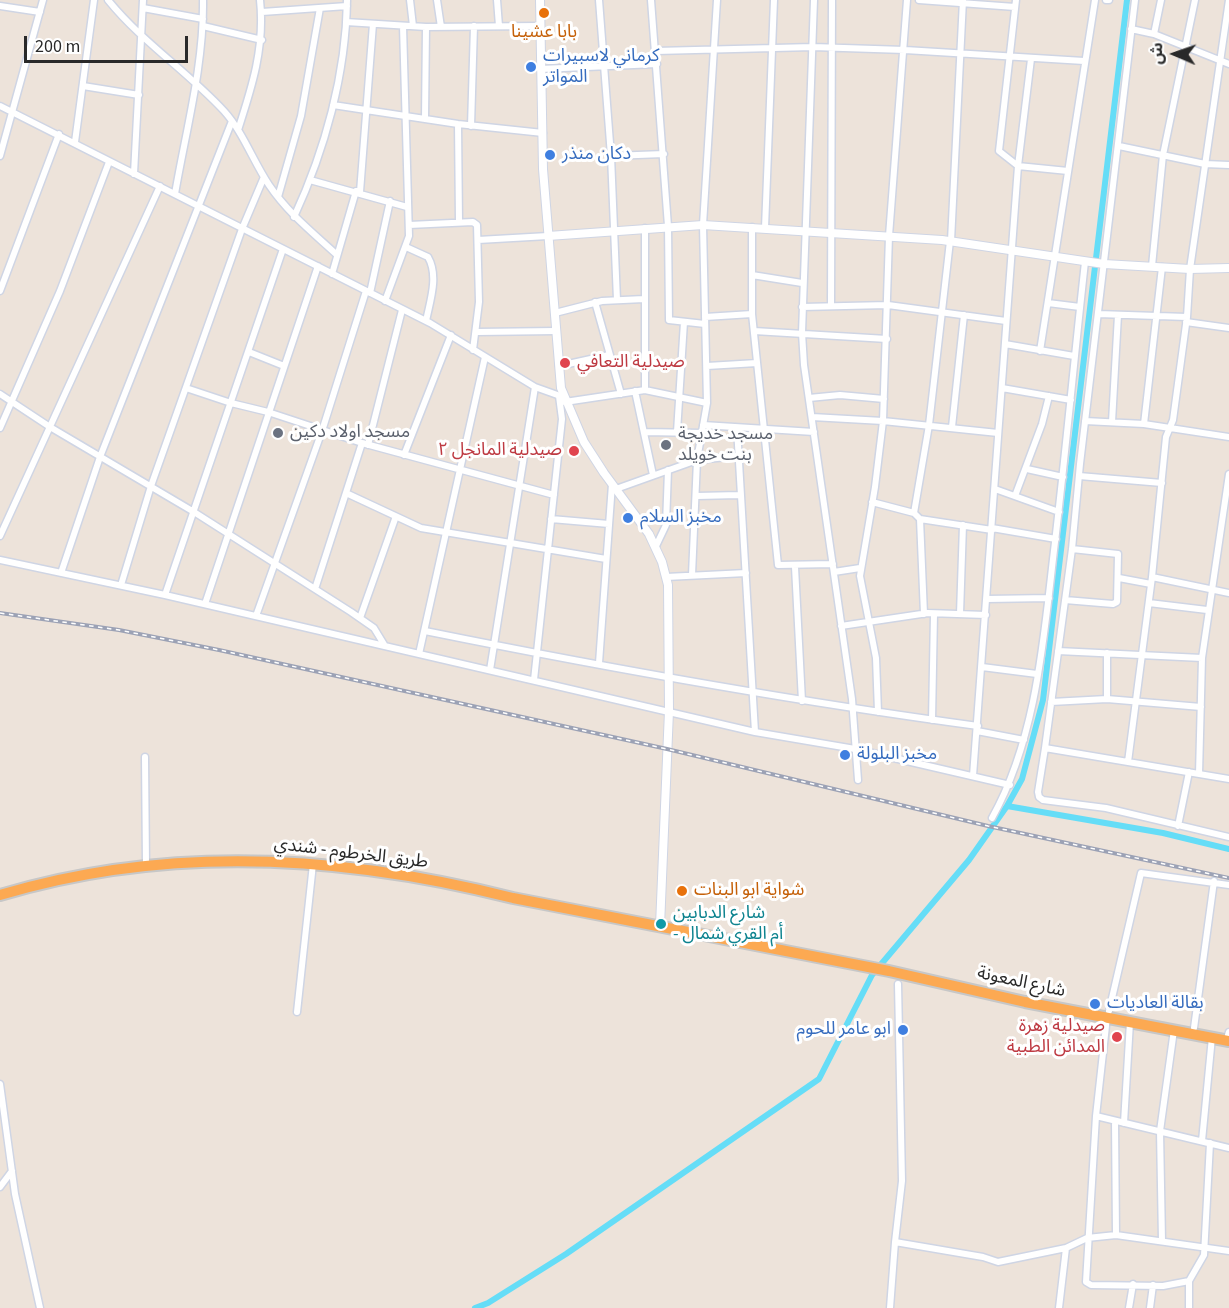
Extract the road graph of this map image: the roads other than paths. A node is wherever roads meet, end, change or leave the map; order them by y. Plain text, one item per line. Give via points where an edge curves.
1 (43, 0) edge
2 (94, 0) edge
3 (108, 0) edge
4 (143, 0) edge
5 (203, 0) edge
6 (260, 0) edge
7 (302, 0) edge
8 (410, 0) edge
9 (437, 0) edge
10 (496, 0) edge
11 (540, 0) edge
12 (599, 0) edge
13 (651, 0) edge
14 (717, 0) edge
15 (774, 0) edge
16 (814, 0) edge
17 (832, 0) edge
18 (907, 0) edge
19 (919, 0) edge
20 (1095, 0) edge
21 (1135, 0) edge
22 (1161, 0) edge
23 (1195, 0) edge
24 (1229, 0) edge
25 (963, 1) edge
26 (347, 3) edge
27 (1015, 4) edge
28 (0, 6) edge
29 (143, 8) junction
30 (320, 8) junction
31 (303, 9) junction
32 (40, 12) junction
33 (262, 12) junction
34 (203, 19) junction
35 (346, 22) junction
36 (373, 24) junction
37 (203, 26) junction
38 (403, 26) junction
39 (413, 26) junction
40 (474, 26) junction
41 (499, 26) junction
42 (540, 26) junction
43 (426, 27) junction
44 (441, 27) junction
45 (1131, 28) junction
46 (1154, 34) junction
47 (141, 38) junction
48 (262, 40) junction
49 (772, 47) junction
50 (813, 47) junction
51 (715, 48) junction
52 (830, 48) junction
53 (1186, 48) junction
54 (905, 50) junction
55 (656, 51) junction
56 (959, 53) junction
57 (1010, 57) junction
58 (1031, 59) junction
59 (1218, 60) junction
60 (1084, 61) junction
61 (657, 64) junction
62 (1229, 64) edge
63 (602, 66) junction
64 (540, 69) junction
65 (196, 82) junction
66 (82, 86) junction
67 (139, 95) junction
68 (333, 105) junction
69 (0, 106) edge
70 (368, 110) junction
71 (13, 112) junction
72 (404, 117) junction
73 (424, 119) junction
74 (232, 121) junction
75 (458, 124) junction
76 (471, 126) junction
77 (238, 130) junction
78 (543, 133) junction
79 (58, 134) junction
80 (75, 142) junction
81 (1119, 146) junction
82 (664, 154) junction
83 (1163, 155) junction
84 (0, 156) edge
85 (611, 156) junction
86 (109, 162) junction
87 (1205, 164) junction
88 (1229, 165) edge
89 (1018, 166) junction
90 (1068, 171) junction
91 (134, 174) junction
92 (264, 177) junction
93 (310, 180) junction
94 (160, 186) junction
95 (358, 191) junction
96 (176, 194) junction
97 (278, 197) junction
98 (390, 201) junction
99 (200, 207) junction
100 (407, 207) junction
101 (294, 217) junction
102 (459, 222) junction
103 (409, 225) junction
104 (704, 225) junction
105 (668, 226) junction
106 (752, 227) junction
107 (645, 228) junction
108 (765, 228) junction
109 (242, 229) junction
110 (613, 230) junction
111 (805, 231) junction
112 (831, 234) junction
113 (548, 236) junction
114 (889, 236) junction
115 (478, 240) junction
116 (950, 241) junction
117 (406, 247) junction
118 (1012, 248) junction
119 (283, 249) junction
120 (336, 254) junction
121 (1056, 255) junction
122 (1086, 262) junction
123 (1103, 264) junction
124 (1152, 266) junction
125 (318, 267) junction
126 (1162, 267) junction
127 (1229, 268) edge
128 (1190, 269) junction
129 (332, 274) junction
130 (752, 275) junction
131 (802, 283) junction
132 (0, 291) edge
133 (368, 292) junction
134 (644, 299) junction
135 (617, 300) junction
136 (386, 301) junction
137 (596, 302) junction
138 (1048, 303) junction
139 (888, 305) junction
140 (831, 306) junction
141 (802, 307) junction
142 (1080, 307) junction
143 (402, 310) junction
144 (942, 311) junction
145 (555, 312) junction
146 (752, 314) junction
147 (1098, 314) junction
148 (964, 315) junction
149 (1118, 315) junction
150 (1157, 317) junction
151 (705, 320) junction
152 (1186, 320) junction
153 (426, 321) junction
154 (1006, 321) junction
155 (684, 322) junction
156 (1229, 328) edge
157 (556, 331) junction
158 (754, 331) junction
159 (477, 332) junction
160 (802, 333) junction
161 (451, 335) junction
162 (887, 339) junction
163 (1005, 344) junction
164 (473, 350) junction
165 (1040, 351) junction
166 (249, 352) junction
167 (609, 355) junction
168 (1074, 356) junction
169 (485, 357) junction
170 (757, 363) junction
171 (284, 366) junction
172 (559, 366) junction
173 (707, 366) junction
174 (535, 387) junction
175 (186, 388) junction
176 (1002, 388) junction
177 (645, 390) junction
178 (635, 391) junction
179 (0, 394) edge
180 (621, 394) junction
181 (680, 396) junction
182 (1049, 396) junction
183 (809, 398) junction
184 (562, 399) junction
185 (884, 399) junction
186 (1071, 400) junction
187 (11, 402) junction
188 (231, 403) junction
189 (706, 403) junction
190 (268, 412) junction
191 (812, 417) junction
192 (883, 421) junction
193 (1085, 421) junction
194 (1112, 422) junction
195 (1144, 424) junction
196 (703, 425) junction
197 (929, 425) junction
198 (50, 427) junction
199 (952, 427) junction
200 (0, 428) edge
201 (737, 428) junction
202 (1168, 428) junction
203 (764, 430) junction
204 (322, 431) junction
205 (644, 432) junction
206 (677, 432) junction
207 (814, 432) junction
208 (702, 433) junction
209 (998, 433) junction
210 (1229, 437) edge
211 (365, 444) junction
212 (404, 455) junction
213 (737, 456) junction
214 (100, 457) junction
215 (697, 460) junction
216 (1026, 469) junction
217 (668, 470) junction
218 (460, 472) junction
219 (1229, 474) edge
220 (653, 475) junction
221 (1078, 476) junction
222 (1063, 477) junction
223 (1162, 483) junction
224 (151, 486) junction
225 (519, 487) junction
226 (614, 487) junction
227 (995, 489) junction
228 (346, 494) junction
229 (554, 495) junction
230 (739, 495) junction
231 (697, 496) junction
232 (1015, 496) junction
233 (872, 502) junction
234 (194, 512) junction
235 (1059, 512) junction
236 (914, 513) junction
237 (395, 519) junction
238 (551, 519) junction
239 (920, 519) junction
240 (609, 524) junction
241 (963, 525) junction
242 (992, 529) junction
243 (229, 534) junction
244 (447, 534) junction
245 (0, 536) edge
246 (1056, 539) junction
247 (511, 544) junction
248 (656, 546) junction
249 (1072, 549) junction
250 (548, 550) junction
251 (606, 559) junction
252 (0, 560) edge
253 (276, 563) junction
254 (833, 564) junction
255 (795, 567) junction
256 (860, 568) junction
257 (834, 572) junction
258 (61, 573) junction
259 (746, 573) junction
260 (692, 575) junction
261 (666, 576) junction
262 (1119, 578) junction
263 (1152, 580) junction
264 (121, 585) junction
265 (315, 589) junction
266 (1212, 590) junction
267 (1229, 593) edge
268 (165, 595) junction
269 (987, 598) junction
270 (1049, 598) junction
271 (1065, 600) junction
272 (1149, 603) junction
273 (205, 604) junction
274 (1207, 610) junction
275 (924, 614) junction
276 (934, 614) junction
277 (960, 614) junction
278 (986, 615) junction
279 (256, 616) junction
280 (360, 618) junction
281 (868, 622) junction
282 (842, 626) junction
283 (425, 631) junction
284 (494, 645) junction
285 (386, 646) junction
286 (538, 651) junction
287 (1058, 651) junction
288 (1107, 653) junction
289 (419, 654) junction
290 (1142, 656) junction
291 (1202, 658) junction
292 (599, 663) junction
293 (982, 667) junction
294 (490, 670) junction
295 (1037, 674) junction
296 (670, 678) junction
297 (534, 680) junction
298 (754, 691) junction
299 (1107, 699) junction
300 (802, 700) junction
301 (1051, 702) junction
302 (1137, 703) junction
303 (1201, 706) junction
304 (853, 709) junction
305 (669, 711) junction
306 (878, 712) junction
307 (932, 720) junction
308 (978, 729) junction
309 (755, 732) junction
310 (1024, 740) junction
311 (1045, 748) junction
312 (855, 749) junction
313 (145, 757) dead end
314 (1128, 762) junction
315 (1189, 772) junction
316 (1199, 774) junction
317 (973, 776) junction
318 (1229, 779) edge
319 (858, 780) dead end
320 (1011, 785) junction
321 (992, 818) dead end
322 (1178, 826) junction
323 (1229, 837) edge
324 (314, 862) junction
325 (146, 865) junction
326 (1214, 881) junction
327 (1229, 885) edge
328 (0, 895) edge
329 (660, 926) junction
330 (898, 984) dead end
331 (297, 1012) dead end
332 (1108, 1014) junction
333 (1130, 1022) junction
334 (1194, 1028) junction
335 (1174, 1030) junction
336 (1229, 1034) edge
337 (1212, 1037) junction
338 (1229, 1041) edge
339 (0, 1084) edge
340 (1096, 1116) junction
341 (1115, 1121) junction
342 (1124, 1123) junction
343 (1160, 1131) junction
344 (1202, 1141) junction
345 (1210, 1143) junction
346 (1229, 1148) edge
347 (12, 1171) junction
348 (0, 1187) edge
349 (1116, 1235) junction
350 (1087, 1238) junction
351 (1162, 1241) junction
352 (896, 1242) junction
353 (1205, 1247) junction
354 (1066, 1248) junction
355 (1229, 1251) edge
356 (1189, 1281) junction
357 (1133, 1284) junction
358 (1153, 1285) junction
359 (40, 1308) edge
360 (890, 1308) edge
361 (1059, 1308) edge
362 (1129, 1308) edge
363 (1150, 1308) edge
364 (1188, 1308) edge

1 - 32 street
2 - 66 street
3 - 47 street
4 - 29 street
5 - 34 street
6 - 33 street
7 - 31 street
8 - 39 street
9 - 44 street
10 - 41 street
11 - 42 street
12 - 63 street
13 - 55 street
14 - 51 street
15 - 49 street
16 - 50 street
17 - 52 street
18 - 54 street
19 - 25 street
20 - 60 street
21 - 45 street
22 - 46 street
23 - 53 street
24 - 59 street
25 - 27 street
25 - 56 street
26 - 30 street
26 - 35 street
27 - 57 street
28 - 32 street
29 - 34 street
29 - 47 street
30 - 31 street
30 - 97 street via 300,116
31 - 33 street
32 - 71 street
33 - 48 street
34 - 37 street
35 - 36 street
35 - 68 street
36 - 38 street
36 - 70 street
37 - 48 street
37 - 65 street
38 - 39 street
38 - 72 street
39 - 43 street
40 - 41 street
40 - 44 street
40 - 76 street
41 - 42 street
42 - 64 street
43 - 44 street
43 - 73 street
45 - 46 street
45 - 81 street
46 - 53 street
47 - 65 street
47 - 67 street
48 - 77 street
49 - 50 street
49 - 51 street
49 - 108 street
50 - 52 street
50 - 111 street
51 - 55 street
51 - 104 street
52 - 54 street
52 - 112 street
53 - 59 street
53 - 83 street
54 - 56 street
54 - 114 street
55 - 61 street
56 - 57 street
56 - 116 street
57 - 58 street
57 - 89 street via 999,151
58 - 60 street
58 - 89 street
59 - 62 street
59 - 87 street
60 - 90 street
61 - 63 street
61 - 82 street
63 - 64 street
63 - 85 street
64 - 78 street
65 - 74 street
65 - 96 street
66 - 67 street
66 - 80 street
67 - 91 street
68 - 70 street
68 - 93 street
69 - 71 street
70 - 72 street
70 - 95 street
71 - 79 street
71 - 84 street
72 - 73 street
72 - 100 street
73 - 75 street
74 - 77 street
74 - 99 street
75 - 76 street
75 - 102 street
76 - 78 street
77 - 92 street
78 - 113 street
79 - 80 street
79 - 132 street
80 - 86 street
81 - 83 street
81 - 123 street
82 - 85 street
82 - 105 street
83 - 87 street
83 - 124 street
85 - 110 street
86 - 91 street
86 - 187 street via 60,291
87 - 88 street
87 - 128 street
89 - 90 street
89 - 118 street
90 - 121 street
91 - 94 street
92 - 97 street
92 - 109 street
93 - 95 street
93 - 101 street
94 - 96 street
94 - 198 street
95 - 98 street
95 - 120 street
96 - 99 street
97 - 101 street
98 - 100 street
98 - 133 street
99 - 109 street
99 - 214 street
100 - 103 street
101 - 120 street
102 - 103 street
102 - 115 street via 475,222
103 - 117 street
104 - 105 street
104 - 106 street
104 - 151 street
105 - 107 street
105 - 155 street via 669,320
106 - 108 street
106 - 130 street
107 - 110 street
107 - 134 street
108 - 111 street
109 - 119 street
109 - 175 street
110 - 113 street
110 - 135 street
111 - 112 street
111 - 131 street
112 - 114 street
112 - 140 street
113 - 115 street
113 - 145 street
114 - 116 street
114 - 139 street
115 - 159 street
116 - 118 street
116 - 144 street
117 - 136 street
117 - 153 street via 428,257 432,266
118 - 121 street
118 - 154 street
119 - 125 street
119 - 166 street
120 - 129 street
121 - 122 street
121 - 138 street
122 - 123 street
122 - 142 street
123 - 124 street
123 - 147 street
124 - 126 street
125 - 129 street
125 - 171 street
126 - 128 street
126 - 150 street
127 - 128 street
128 - 152 street
129 - 133 street
130 - 131 street
130 - 146 street
131 - 141 street
133 - 136 street
133 - 204 street
134 - 135 street
134 - 177 street
135 - 137 street
136 - 143 street
137 - 145 street
137 - 167 street
138 - 142 street
138 - 165 street
139 - 140 street
139 - 144 street
139 - 162 street
140 - 141 street
141 - 160 street
142 - 168 street
143 - 153 street
143 - 211 street
144 - 148 street
144 - 197 street
145 - 157 street
146 - 151 street
146 - 158 street
147 - 149 street
147 - 193 street
148 - 154 street
148 - 199 street
149 - 150 street
149 - 194 street
150 - 152 street
150 - 195 street
151 - 155 street
151 - 173 street
152 - 156 street
152 - 202 street via 1173,420
153 - 161 street
154 - 163 street
155 - 181 street
157 - 159 street
157 - 172 street
158 - 160 street
158 - 170 street
159 - 164 street
160 - 162 street
160 - 183 street
161 - 164 street
161 - 212 street
162 - 185 street
163 - 165 street
163 - 176 street
164 - 169 street
165 - 168 street
166 - 171 street
166 - 188 street
167 - 172 street
167 - 180 street
168 - 186 street
169 - 174 street
169 - 218 street
170 - 173 street
170 - 203 street
171 - 190 street
172 - 184 street
173 - 189 street
174 - 184 street
174 - 225 street
175 - 188 street
175 - 224 street
176 - 182 street
176 - 209 street
177 - 178 street
177 - 181 street
178 - 180 street
178 - 205 street
179 - 187 street
180 - 184 street
181 - 189 street
181 - 206 street
182 - 186 street
182 - 216 street
183 - 185 street via 840,395
183 - 191 street
184 - 226 street
184 - 229 street
185 - 192 street
186 - 222 street
187 - 198 street
187 - 200 street
188 - 190 street
188 - 234 street
189 - 196 street
190 - 204 street
190 - 243 street
191 - 192 street
191 - 207 street
192 - 197 street
192 - 233 street
193 - 194 street
193 - 221 street
194 - 195 street
195 - 202 street
196 - 201 street
196 - 208 street
197 - 199 street
197 - 236 street
198 - 214 street
198 - 245 street
199 - 209 street
201 - 203 street
201 - 213 street
202 - 210 street
202 - 223 street
203 - 207 street
203 - 255 street via 777,566
204 - 211 street
204 - 253 street
205 - 206 street
205 - 220 street
206 - 208 street
207 - 254 street
208 - 215 street
209 - 227 street
211 - 212 street
211 - 228 street
212 - 218 street
213 - 215 street
213 - 230 street
214 - 224 street
214 - 258 street
215 - 217 street
215 - 231 street
216 - 222 street
216 - 232 street
217 - 220 street
217 - 248 street via 666,525
218 - 225 street
218 - 244 street
219 - 266 street
220 - 226 street
221 - 223 street
221 - 249 street
222 - 235 street
223 - 263 street
224 - 234 street
224 - 264 street
225 - 229 street
225 - 247 street
226 - 240 street
226 - 248 street
227 - 232 street
227 - 242 street
228 - 237 street
228 - 265 street
229 - 238 street
230 - 231 street
230 - 259 street
231 - 260 street
232 - 235 street
233 - 236 street
233 - 256 street
234 - 243 street
234 - 268 street
235 - 246 street
236 - 239 street
237 - 244 street
237 - 280 street
238 - 240 street
238 - 250 street
239 - 241 street
239 - 275 street
240 - 251 street
241 - 242 street
241 - 277 street
242 - 246 street
242 - 269 street
243 - 253 street
243 - 273 street
244 - 247 street
244 - 283 street
246 - 270 street
247 - 250 street
247 - 284 street
248 - 261 street
249 - 262 street via 1116,554
249 - 271 street
250 - 251 street
250 - 286 street
251 - 292 street
252 - 258 street
253 - 265 street
253 - 279 street
254 - 255 street
254 - 257 street
255 - 300 street
256 - 257 street
256 - 281 street
257 - 282 street
258 - 264 street
259 - 260 street
259 - 298 street
260 - 261 street
261 - 296 street
262 - 263 street
262 - 271 street via 1115,604
263 - 266 street
263 - 272 street
264 - 268 street
265 - 280 street
266 - 267 street
266 - 274 street
268 - 273 street
269 - 270 street
269 - 278 street
270 - 295 street
271 - 287 street
272 - 274 street
272 - 290 street
273 - 279 street
274 - 291 street
275 - 276 street
275 - 281 street
276 - 277 street
276 - 307 street
277 - 278 street
278 - 293 street
279 - 285 street
280 - 285 street via 374,628
281 - 282 street
281 - 306 street via 876,658
282 - 304 street
283 - 284 street
283 - 289 street
284 - 286 street
284 - 294 street
285 - 289 street
286 - 292 street
286 - 297 street
287 - 288 street
287 - 301 street
288 - 290 street
288 - 299 street
289 - 294 street
290 - 291 street
290 - 302 street
291 - 303 street
292 - 296 street
293 - 295 street
293 - 308 street
294 - 297 street
295 - 310 street
296 - 298 street
296 - 305 street
297 - 305 street
298 - 300 street
298 - 309 street
299 - 301 street
299 - 302 street
300 - 304 street
301 - 311 street
302 - 303 street
302 - 314 street
303 - 316 street
304 - 306 street
304 - 312 street
305 - 309 street
305 - 329 street
306 - 307 street
307 - 308 street
308 - 310 street
308 - 317 street
309 - 312 street
310 - 320 street
311 - 314 street
311 - 322 street via 1039,797
312 - 317 street
312 - 319 street
313 - 325 street
314 - 315 street
315 - 316 street
315 - 322 street
316 - 318 street
317 - 320 street
320 - 321 street
322 - 323 street
324 - 325 highway, طريق الخرطوم - شندي via 242,859
324 - 329 highway, طريق الخرطوم - شندي via 459,884
324 - 331 street
325 - 328 highway, طريق الخرطوم - شندي via 49,881
326 - 327 street
326 - 332 street via 1141,873
326 - 334 street
329 - 332 highway, شارع المعونة via 1025,1002
330 - 352 street via 902,1180
332 - 333 highway, شارع المعونة
332 - 334 highway, شارع المعونة
332 - 340 street
333 - 335 highway, شارع المعونة
333 - 342 street
334 - 336 highway, شارع المعونة
335 - 337 highway, شارع المعونة
335 - 343 street
337 - 338 highway, شارع المعونة
337 - 344 street
339 - 347 street
340 - 341 street
340 - 350 street
341 - 342 street
341 - 349 street
342 - 343 street
343 - 344 street
343 - 351 street
344 - 345 street
345 - 346 street
345 - 353 street
347 - 348 street
347 - 359 street
349 - 350 street
349 - 351 street
350 - 354 street
350 - 357 street via 1086,1282
351 - 353 street
352 - 354 street via 983,1257 994,1263
352 - 360 street
353 - 355 street
353 - 356 street via 1201,1263
354 - 361 street
356 - 358 street
356 - 364 street
357 - 358 street
357 - 362 street
358 - 363 street

